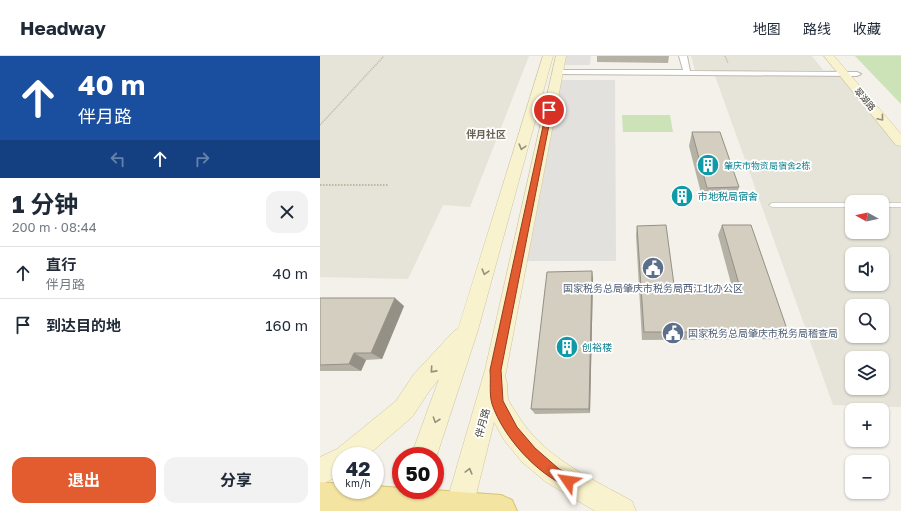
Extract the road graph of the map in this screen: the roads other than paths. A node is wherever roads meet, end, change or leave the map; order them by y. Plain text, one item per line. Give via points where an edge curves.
1 (548, 56) edge
2 (560, 56) edge
3 (683, 56) edge
4 (829, 56) edge
5 (841, 56) edge
6 (557, 72) junction
7 (687, 73) junction
8 (844, 74) junction
9 (857, 74) junction
10 (886, 107) dead end
11 (901, 142) edge
12 (772, 205) dead end
13 (845, 205) edge
14 (889, 205) edge
15 (901, 205) edge
16 (468, 330) junction
17 (496, 370) junction
18 (358, 447) edge
19 (427, 447) edge
20 (332, 465) edge
21 (320, 472) edge
22 (320, 498) edge
23 (407, 502) edge
24 (458, 510) edge
25 (501, 511) edge
26 (622, 511) edge

1 -> 16 street
2 - 6 street, 伴月路
3 - 7 street
4 - 8 street, 翠湖路
5 - 9 street, 翠湖路
6 - 7 street
6 - 17 street, 伴月路
7 - 8 street
8 - 9 street
8 -> 11 street, 翠湖路
9 - 10 street, 翠湖路
12 - 13 lane
14 - 15 lane
16 -> 18 street via 422,382 404,409
16 -> 19 street
24 -> 17 street, 伴月路
17 - 26 street via 497,403 512,431 530,453 555,473
20 - 21 street
22 - 23 main road
23 - 24 main road
24 - 25 main road

